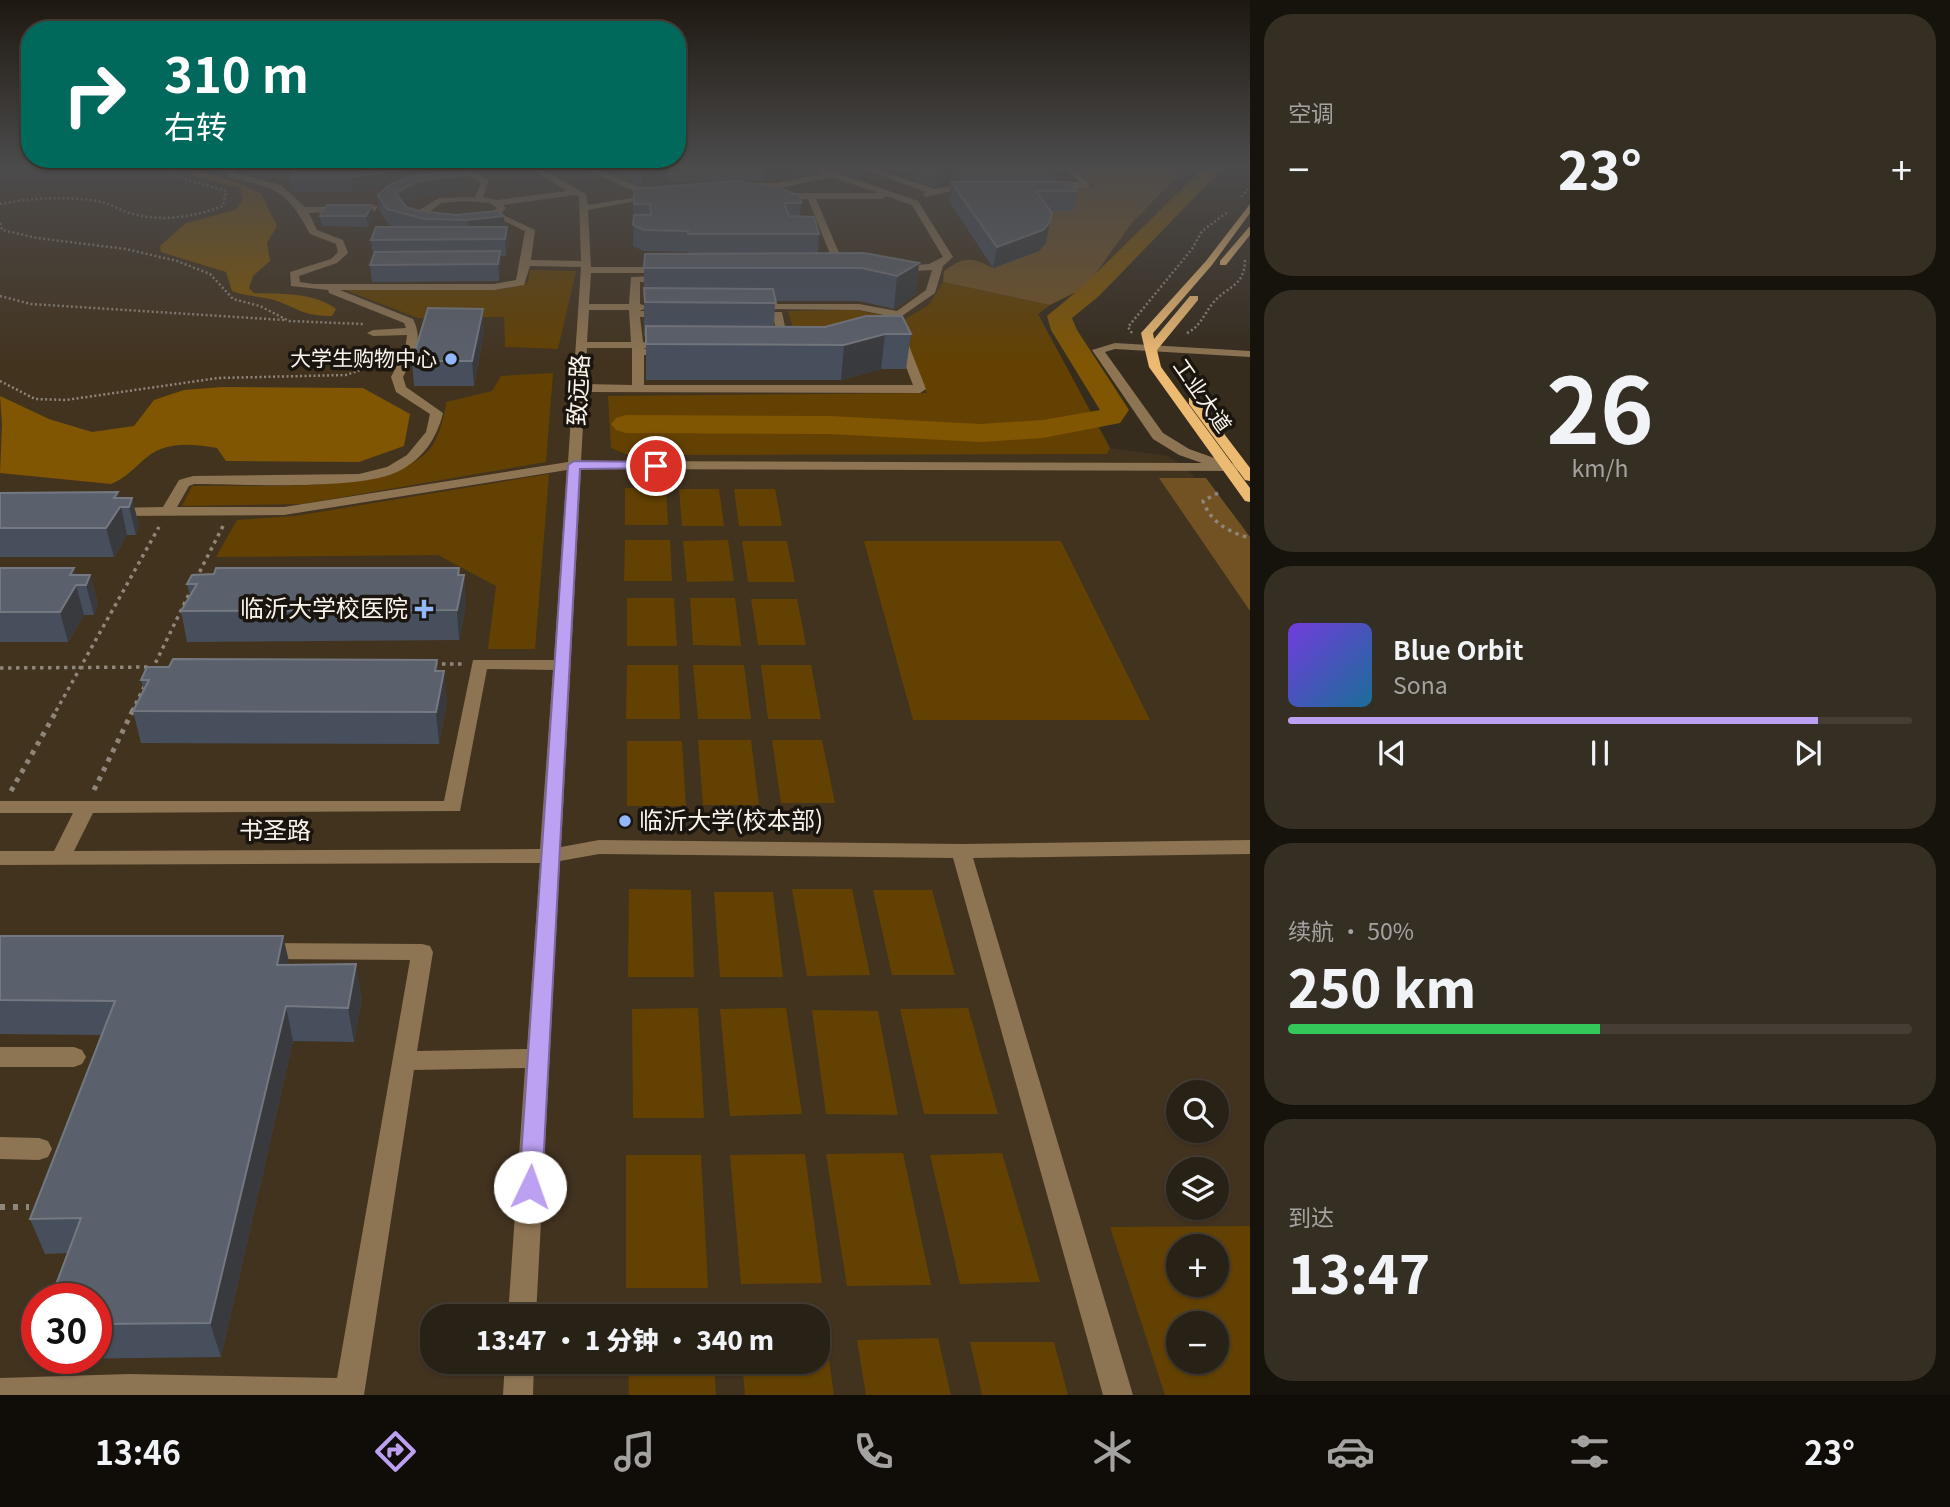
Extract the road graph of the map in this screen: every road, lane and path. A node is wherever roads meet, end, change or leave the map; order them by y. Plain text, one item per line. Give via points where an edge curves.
1 (5, 231) edge
2 (313, 231) edge
3 (530, 231) edge
4 (586, 231) edge
5 (828, 231) edge
6 (932, 231) edge
7 (1201, 231) edge
8 (1232, 231) edge
9 (1248, 231) edge
10 (526, 263) junction
11 (938, 265) junction
12 (586, 267) junction
13 (888, 269) edge
14 (831, 274) edge
15 (325, 287) junction
16 (0, 296) edge
17 (584, 307) junction
18 (774, 307) junction
19 (634, 310) junction
20 (675, 310) edge
21 (742, 310) edge
22 (288, 321) junction
23 (414, 331) junction
24 (373, 333) junction
25 (878, 343) edge
26 (582, 345) junction
27 (772, 348) edge
28 (637, 349) junction
29 (678, 349) edge
30 (1152, 349) junction
31 (1250, 354) edge
32 (0, 381) edge
33 (638, 387) junction
34 (579, 388) junction
35 (574, 465) junction
36 (1226, 467) junction
37 (1246, 472) edge
38 (1218, 493) dead end
39 (1250, 498) edge
40 (231, 511) junction
41 (97, 512) edge
42 (167, 512) junction
43 (1250, 538) edge
44 (431, 664) edge
45 (479, 664) junction
46 (562, 665) junction
47 (153, 667) junction
48 (167, 667) edge
49 (0, 668) edge
50 (80, 668) junction
51 (86, 807) junction
52 (1, 808) edge
53 (1250, 847) edge
54 (961, 851) junction
55 (551, 856) junction
56 (0, 858) edge
57 (60, 858) junction
58 (245, 951) edge
59 (0, 1057) edge
60 (74, 1057) dead end
61 (538, 1058) junction
62 (404, 1061) junction
63 (0, 1148) edge
64 (39, 1149) dead end
65 (0, 1207) edge
66 (29, 1207) dead end
67 (524, 1304) edge
68 (519, 1374) edge
69 (0, 1393) edge
70 (349, 1394) edge
71 (518, 1395) edge
72 (1118, 1395) edge

1 - 22 path via 55,244 144,253 209,273 233,299
2 - 15 street via 340,242 343,253 334,261 294,274 292,279 295,284
3 - 10 street
4 - 12 street, 致远路
5 - 14 street via 847,272
6 - 11 street via 948,257
7 - 30 path via 1192,249 1128,327
8 - 30 main road, 工业大道 via 1147,333
9 - 30 main road, 工业大道
10 - 12 street
10 - 15 street via 523,278 509,286
11 - 13 street
11 - 18 street via 926,289 899,315 859,307
12 - 17 street, 致远路
12 - 19 street via 678,274 635,279
15 - 23 street via 410,321
16 - 22 path via 31,304
17 - 19 street
17 - 26 street, 致远路
18 - 21 street
18 - 27 street via 789,350
19 - 20 street
19 - 28 street
22 - 24 path via 345,320 368,326
23 - 24 street
23 - 42 street via 414,345 397,377 400,389 437,413 432,432 412,457 392,470 359,478 193,480 184,483
24 - 32 path via 384,346 382,356 369,367 319,378 218,378 66,400 34,399
25 - 33 street via 902,343 920,389
26 - 28 street
26 - 34 street, 致远路
28 - 29 street
28 - 33 street
30 - 31 street
30 - 36 main road, 工业大道 via 1155,367
30 - 36 street via 1115,346 1098,350 1158,436 1184,452
30 - 37 main road, 工业大道
33 - 34 street
34 - 35 street, 致远路
35 - 36 street
35 - 40 street via 284,511
35 - 46 street, 致远路
36 - 37 street
36 - 39 main road, 工业大道
38 - 43 path via 1203,501 1212,521
40 - 42 street
40 - 47 path
41 - 42 street
42 - 50 path
44 - 45 path
45 - 46 street
45 - 51 street via 453,807
46 - 55 street, 致远路
47 - 48 path
47 - 50 path
47 - 51 path
49 - 50 path
50 - 52 path
51 - 52 street
51 - 57 street
53 - 54 street, 书圣路
54 - 55 street, 书圣路 via 598,846
54 - 72 street
55 - 57 street, 书圣路
55 - 61 street, 致远路
56 - 57 street, 书圣路
58 - 62 street via 422,952
59 - 60 street
61 - 62 street
61 - 67 street, 致远路
62 - 70 street
63 - 64 street
65 - 66 path
68 - 71 street
69 - 70 street via 129,1389

